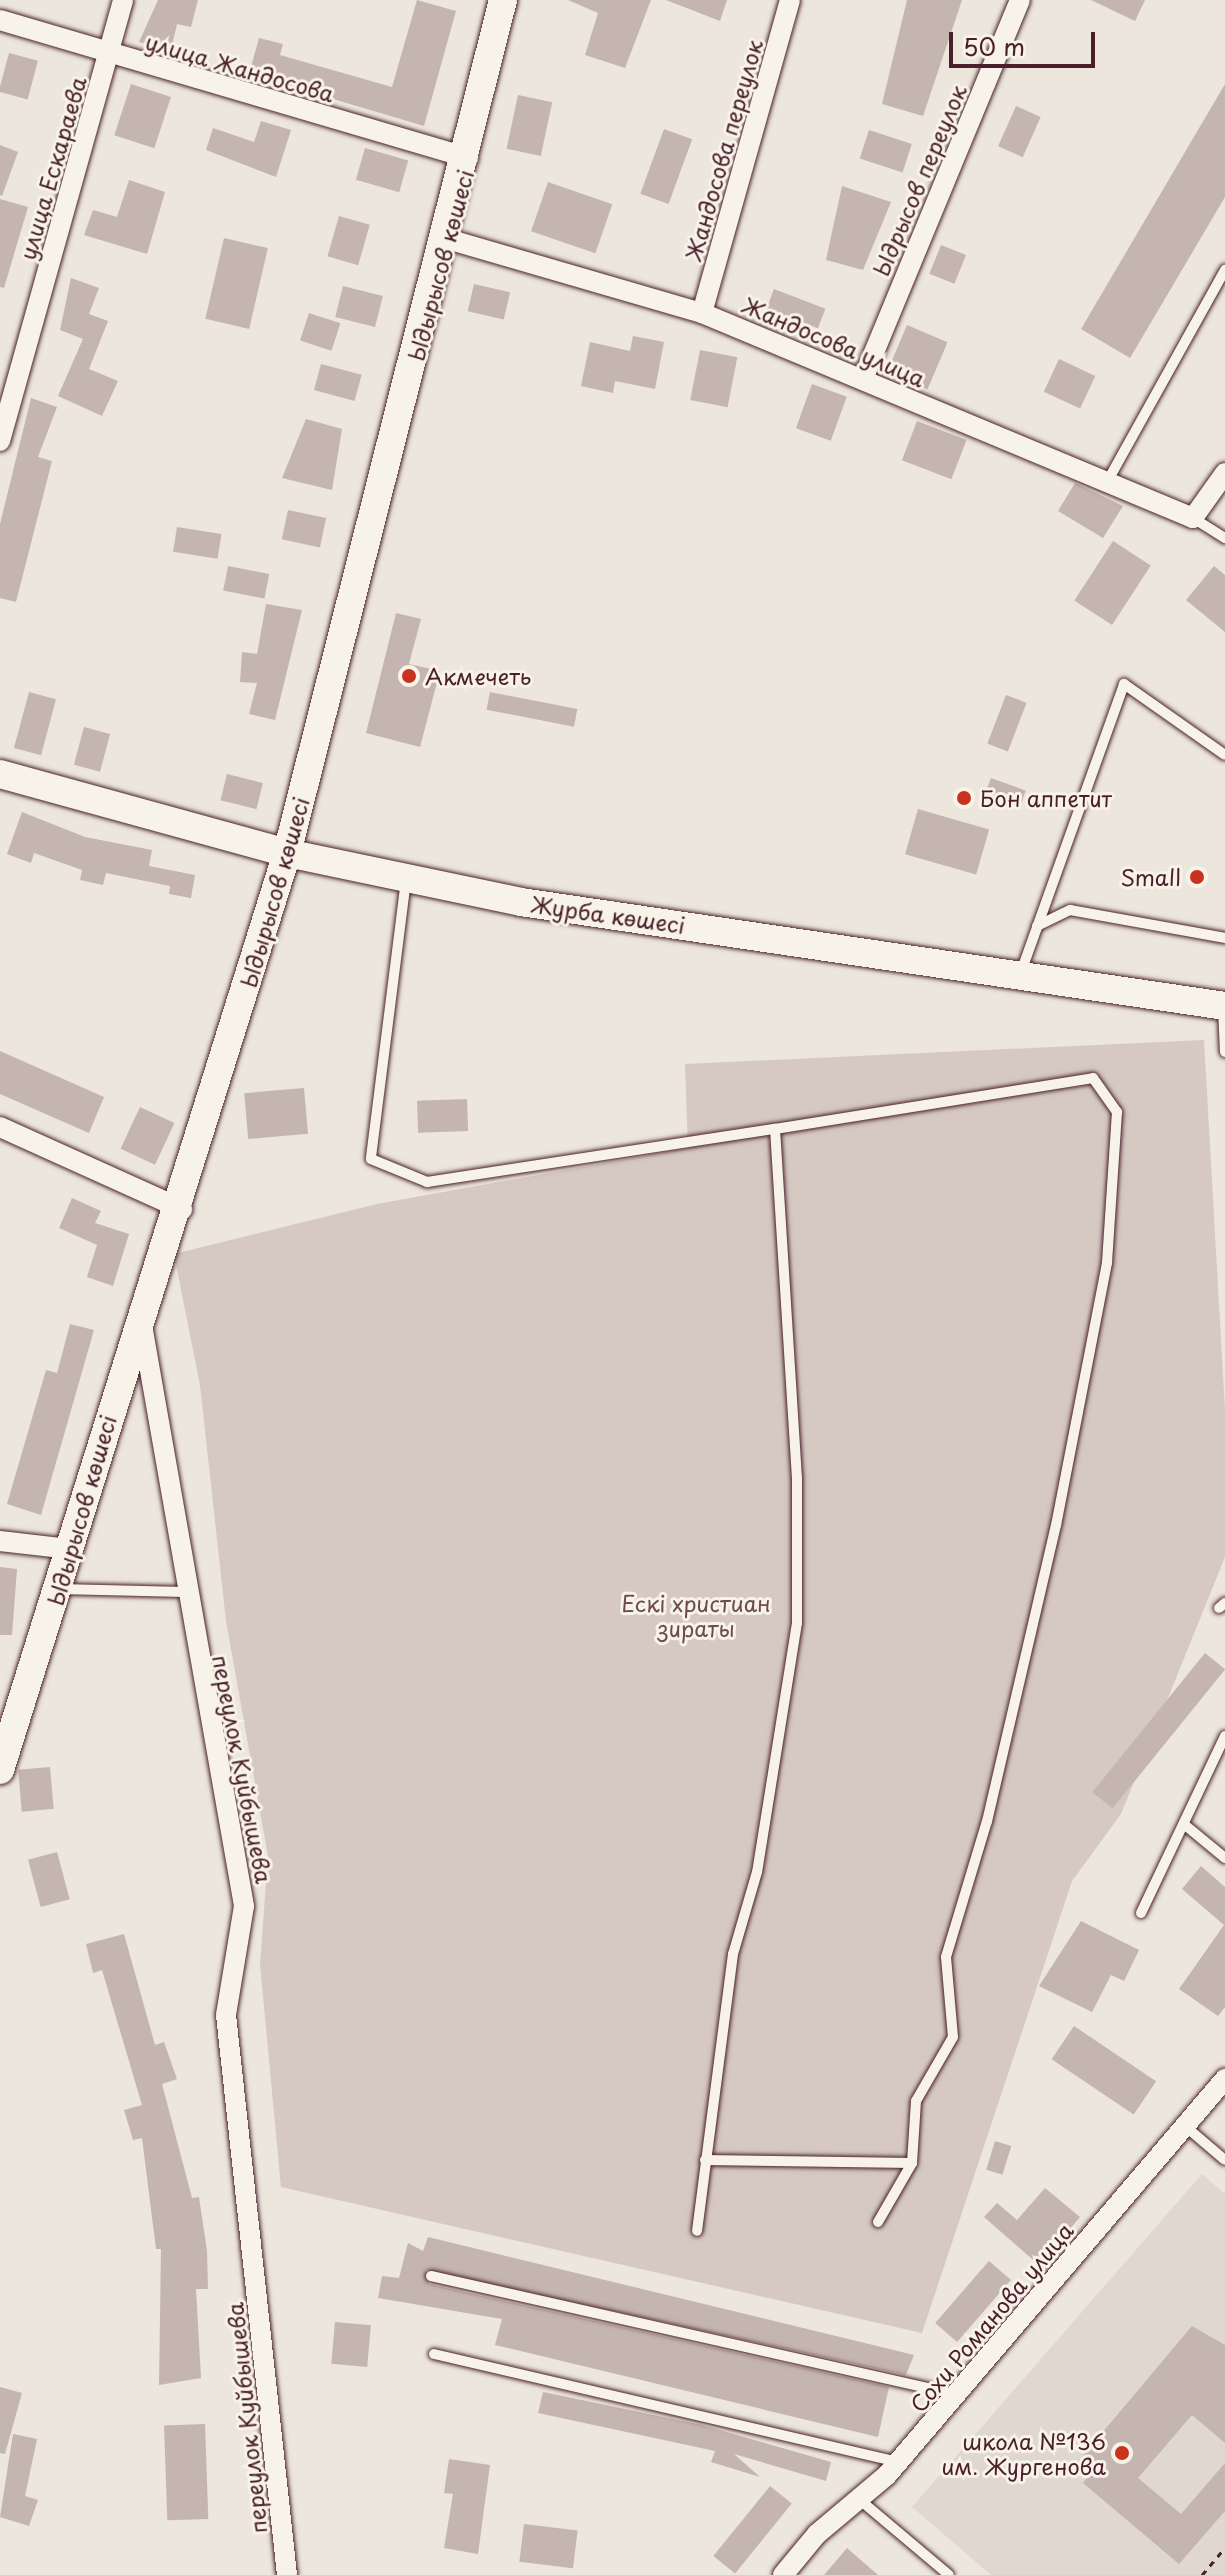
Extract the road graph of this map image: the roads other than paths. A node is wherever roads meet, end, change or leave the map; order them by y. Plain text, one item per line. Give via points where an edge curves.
1 (123, 0) edge
2 (503, 0) edge
3 (790, 0) edge
4 (1020, 0) edge
5 (0, 20) edge
6 (109, 53) junction
7 (468, 158) junction
8 (447, 239) junction
9 (1225, 270) edge
10 (702, 313) junction
11 (863, 379) junction
12 (0, 441) edge
13 (1225, 473) edge
14 (1107, 482) junction
15 (1193, 518) junction
16 (1225, 538) edge
17 (1225, 755) edge
18 (0, 774) edge
19 (287, 853) junction
20 (406, 878) junction
21 (1037, 926) junction
22 (1225, 938) edge
23 (1020, 975) junction
24 (1224, 1006) edge
25 (1225, 1052) edge
26 (0, 1127) edge
27 (775, 1129) junction
28 (182, 1209) junction
29 (139, 1309) junction
30 (0, 1541) edge
31 (69, 1549) junction
32 (58, 1589) junction
33 (185, 1592) junction
34 (1225, 1736) edge
35 (0, 1770) edge
36 (1185, 1825) junction
37 (1225, 1858) edge
38 (1141, 1913) dead end
39 (1225, 2079) edge
40 (1185, 2126) junction
41 (705, 2160) junction
42 (1225, 2160) edge
43 (912, 2163) junction
44 (878, 2222) dead end
45 (697, 2231) dead end
46 (431, 2276) dead end
47 (434, 2354) dead end
48 (956, 2395) junction
49 (898, 2462) junction
50 (860, 2500) junction
51 (944, 2574) edge
52 (287, 2575) edge
53 (783, 2575) edge

1 - 6 street, улица Ескараева
2 - 7 street, Ыдырысов көшесі
3 - 10 street, Жандосова переулок
4 - 11 street, Ыдрысов переулок
5 - 6 street, улица Жандосова
6 - 7 street, улица Жандосова
6 - 12 street, улица Ескараева
7 - 8 street, Ыдырысов көшесі
8 - 10 street, Жандосова улица
8 - 19 street, Ыдырысов көшесі
9 - 14 lane
10 - 11 street, Жандосова улица
11 - 14 street, Жандосова улица
13 - 15 street
14 - 15 street, Жандосова улица
15 - 16 lane
17 - 21 lane via 1124,684
18 - 19 street, Журба көшесі
19 - 20 street, Журба көшесі
19 - 28 street, Ыдырысов көшесі
20 - 23 street, Журба көшесі
20 - 27 lane via 371,1159 427,1182
21 - 22 lane via 1070,910
21 - 23 lane
23 - 24 street, Журба көшесі
24 - 25 lane
26 - 28 street
27 - 41 lane via 797,1478 797,1623 757,1872 733,1954
27 - 43 lane via 1093,1078 1117,1112 1107,1263 1056,1525 987,1821 946,1957 953,2037 916,2101
28 - 29 street, Ыдырысов көшесі
29 - 31 street, Ыдырысов көшесі
29 - 33 street, переулок Куйбышева
30 - 31 street
31 - 32 street, Ыдырысов көшесі
32 - 33 lane
32 - 35 street, Ыдырысов көшесі
33 - 52 street, переулок Куйбышева via 244,1906 226,2015
34 - 36 lane
36 - 37 lane
36 - 38 lane
39 - 40 street, Сохи Романова улица
40 - 42 lane
40 - 48 street, Сохи Романова улица
41 - 43 lane
41 - 45 lane
43 - 44 lane
46 - 48 lane
47 - 49 lane
48 - 49 street, Сохи Романова улица
49 - 50 street, Сохи Романова улица
50 - 51 lane
50 - 53 street, Сохи Романова улица

